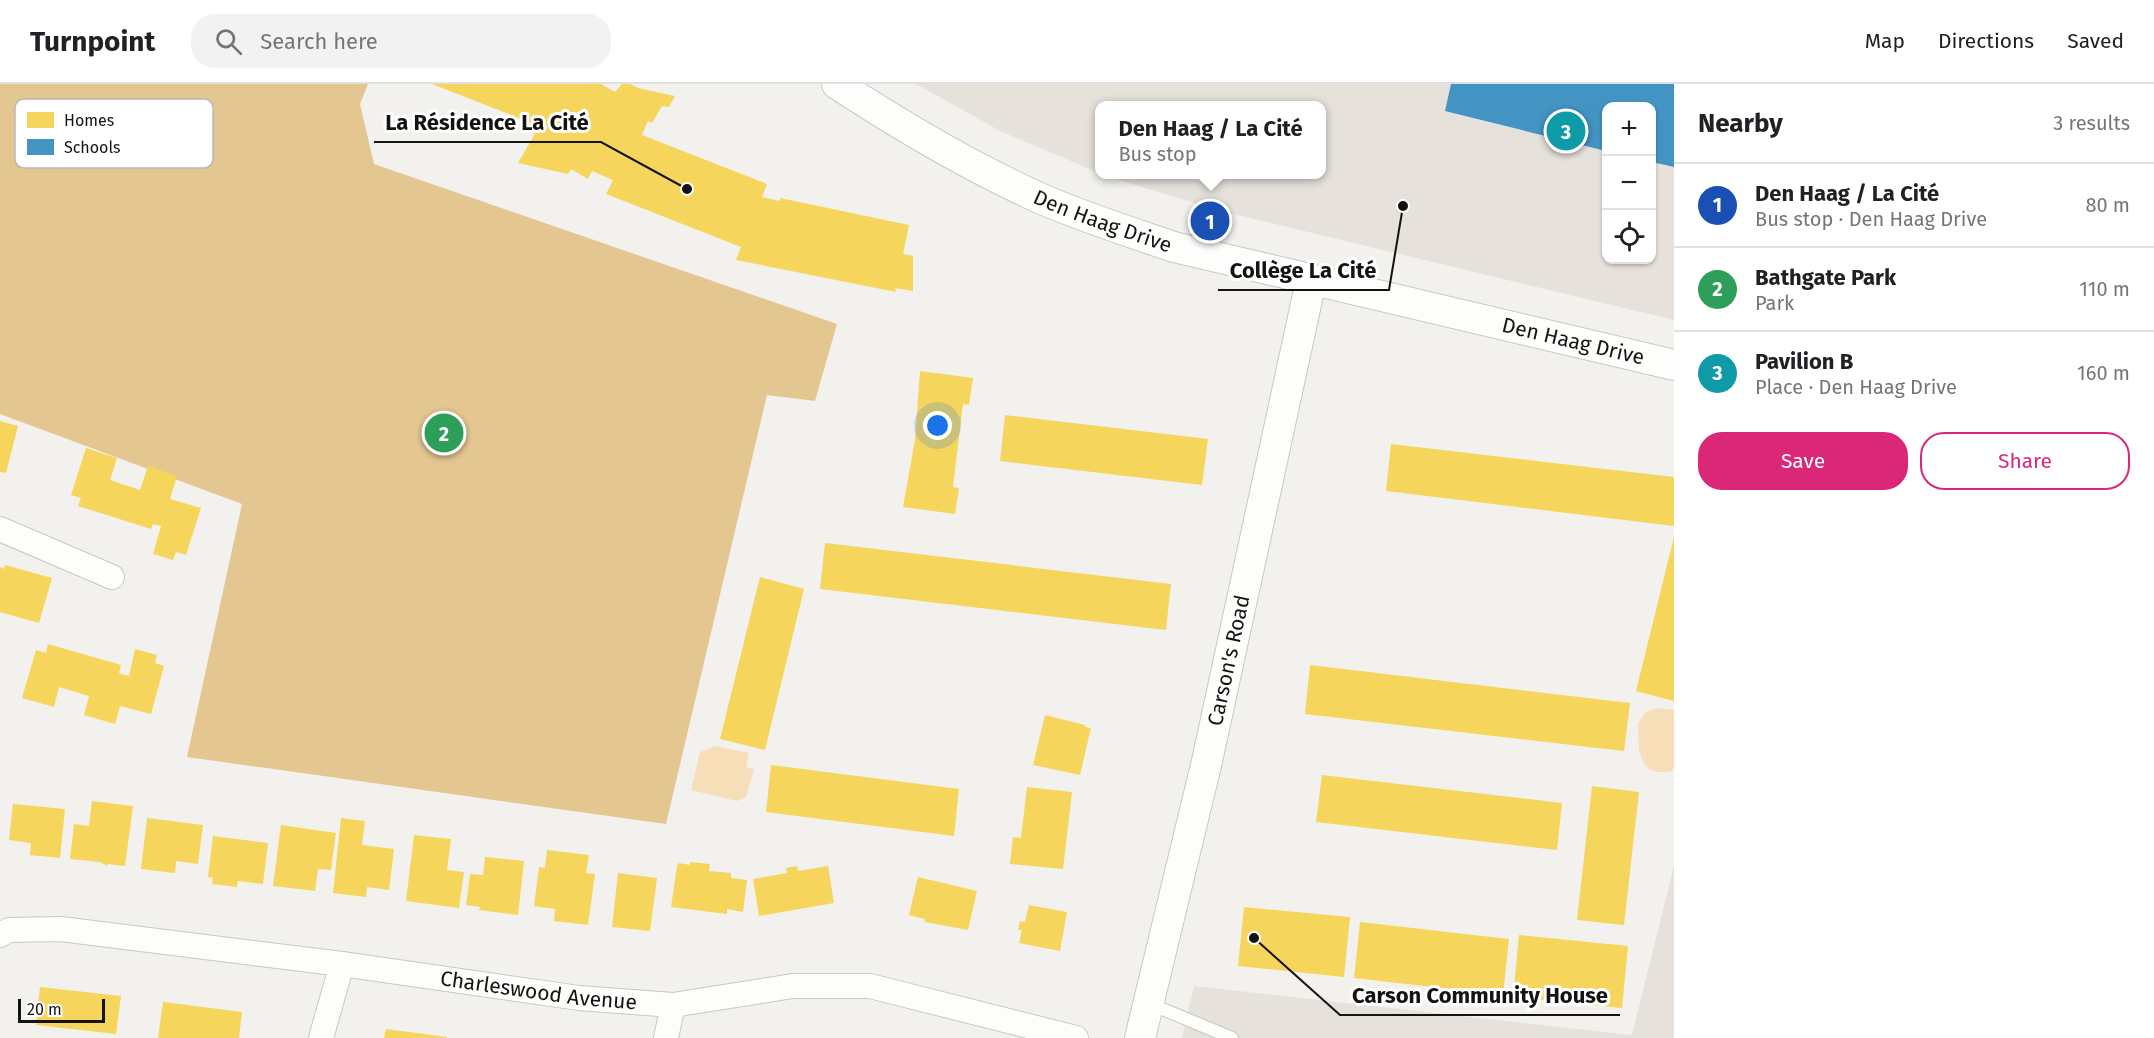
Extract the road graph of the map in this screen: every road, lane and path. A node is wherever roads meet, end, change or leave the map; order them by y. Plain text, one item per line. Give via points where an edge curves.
1 (837, 84) edge
2 (1311, 281) junction
3 (1674, 365) edge
4 (0, 529) edge
5 (112, 577) dead end
6 (0, 935) edge
7 (342, 964) junction
8 (1148, 1003) junction
9 (674, 1005) junction
10 (321, 1038) edge
11 (666, 1038) edge
12 (1076, 1038) edge
13 (1140, 1038) edge
14 (1232, 1038) edge

1 - 2 street, Den Haag Drive via 981,170 1045,200 1174,247
2 - 3 street, Den Haag Drive
2 - 8 street, Carson's Road via 1207,761
4 - 5 street
6 - 7 street, Charleswood Avenue via 9,930 61,929
7 - 9 street, Charleswood Avenue via 579,998
7 - 10 street
8 - 13 street, Carson's Road
8 - 14 lane
9 - 11 street
9 - 12 street, Charleswood Avenue via 793,986 870,986

